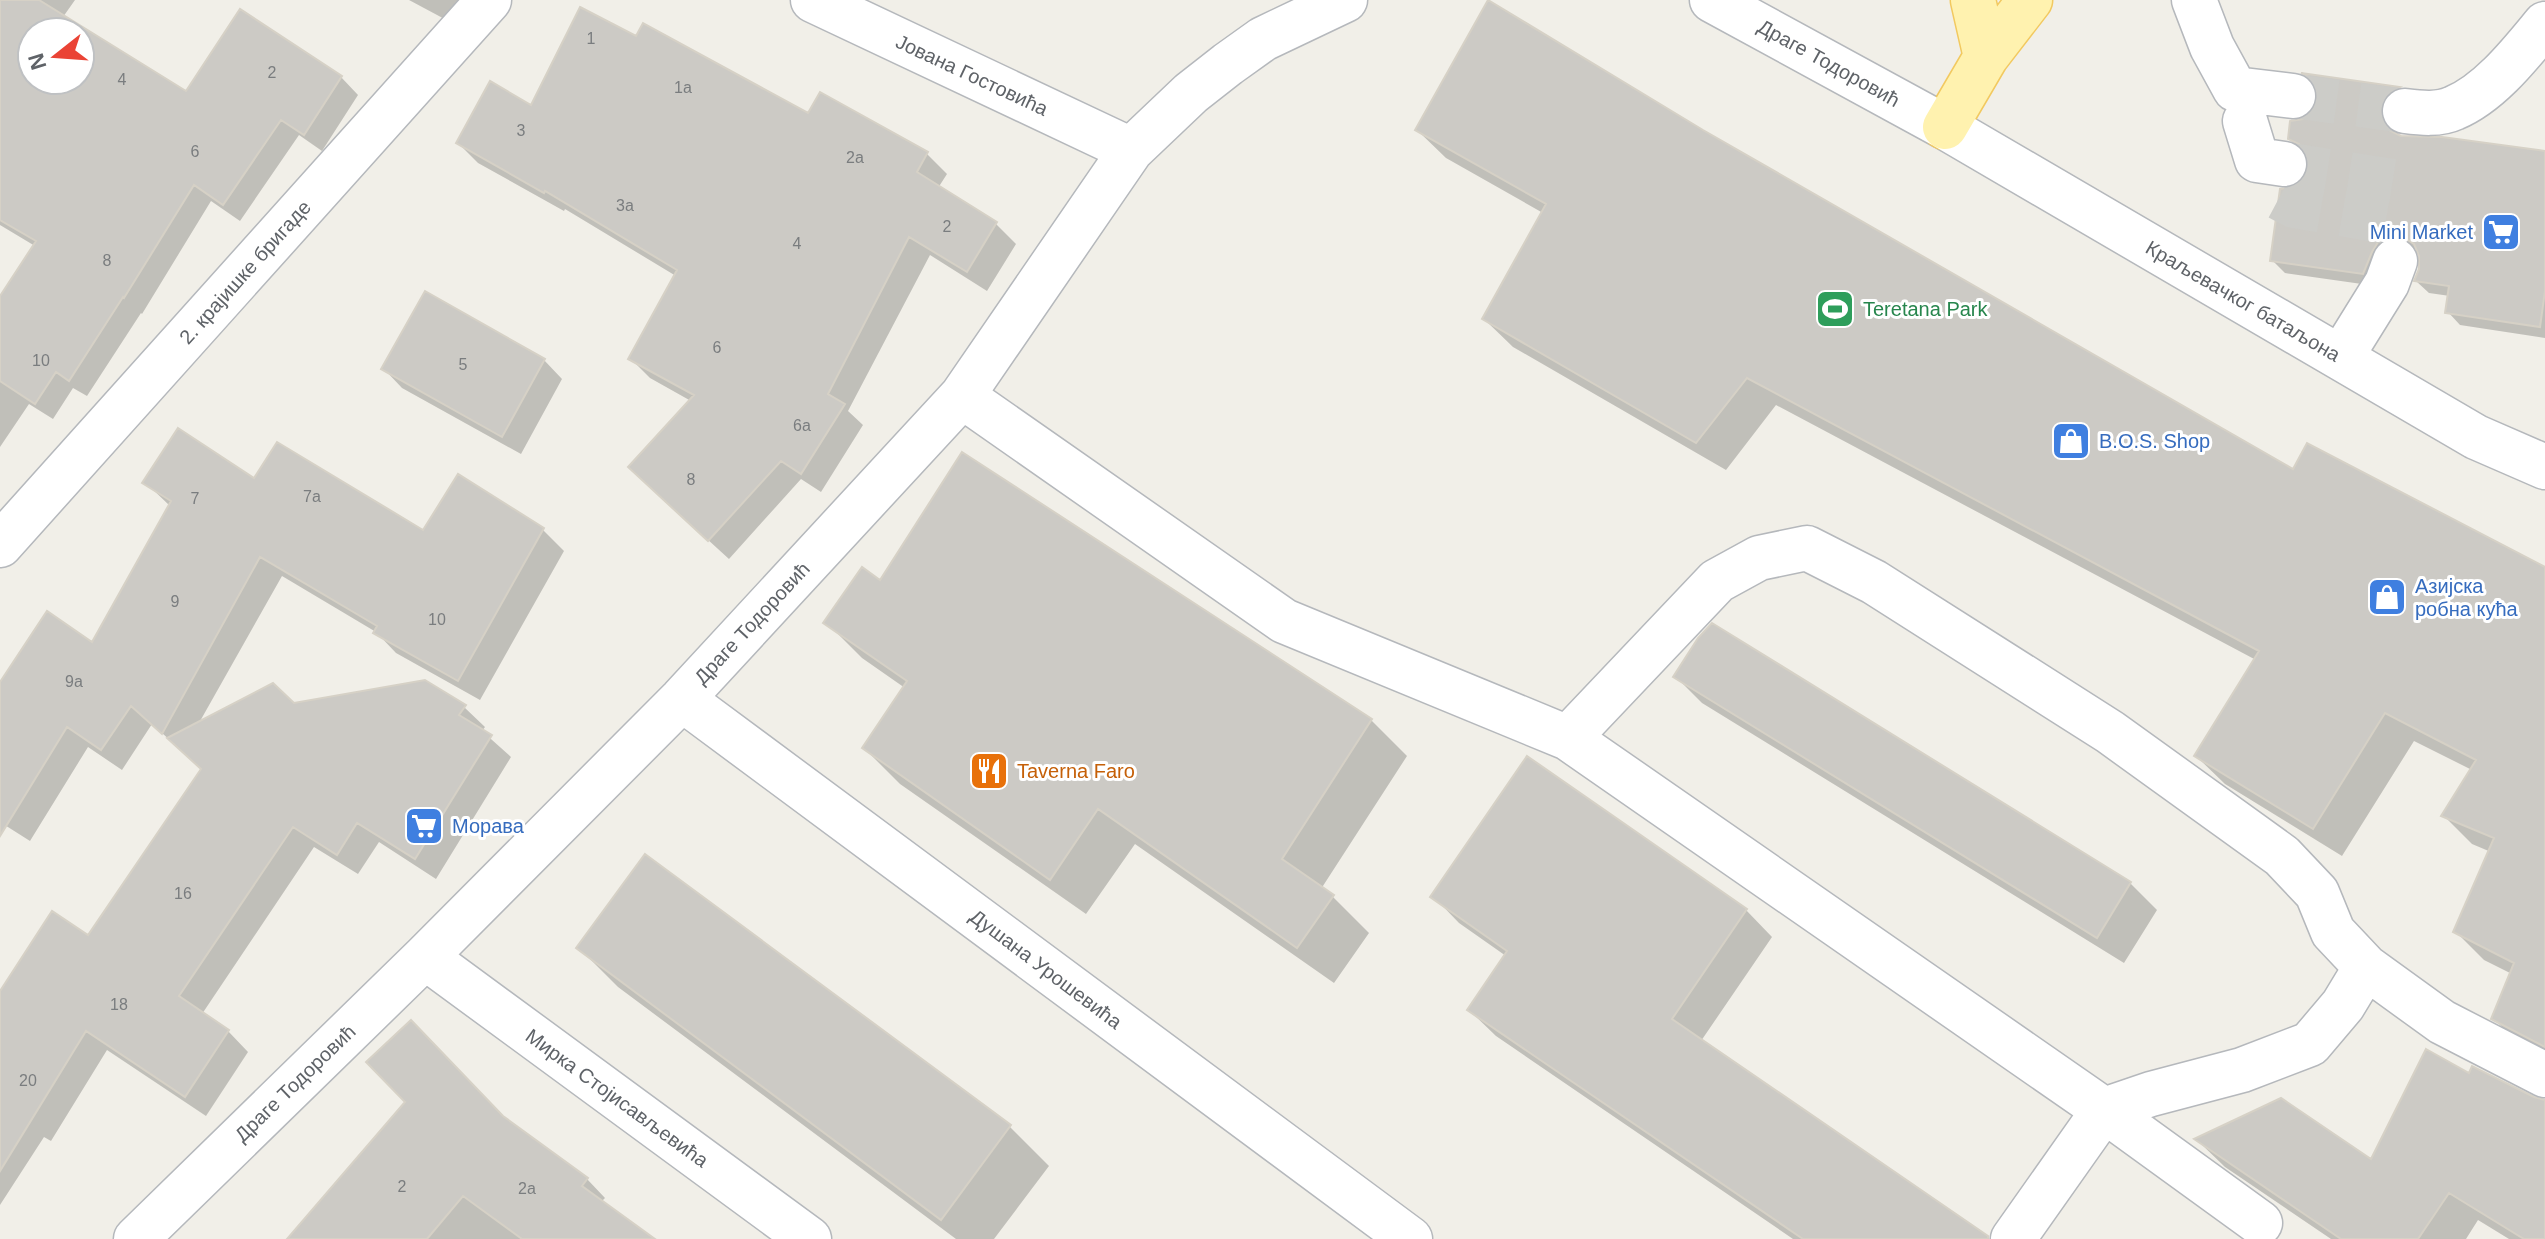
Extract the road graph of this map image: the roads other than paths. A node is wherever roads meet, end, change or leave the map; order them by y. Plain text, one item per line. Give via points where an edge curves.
1 (489, 0) edge
2 (813, 0) edge
3 (1345, 0) edge
4 (1712, 0) edge
5 (1973, 0) edge
6 (2030, 0) edge
7 (2194, 0) edge
8 (2545, 24) edge
9 (1986, 57) junction
10 (1945, 127) junction
11 (2414, 130) tunnel mouth
12 (2269, 137) dead end
13 (1131, 150) junction
14 (2395, 261) dead end
15 (2341, 357) junction
16 (962, 396) junction
17 (2545, 467) edge
18 (0, 545) edge
19 (682, 699) junction
20 (1568, 738) junction
21 (425, 957) junction
22 (2366, 967) junction
23 (2545, 1075) edge
24 (2104, 1110) junction
25 (2260, 1223) dead end
26 (136, 1239) edge
27 (809, 1239) edge
28 (1410, 1239) edge
29 (2013, 1239) edge

1 - 18 street, 2. крајишке бригаде
2 - 13 street, Јована Гостовића
3 - 13 street, Драге Тодоровић via 1263,39 1191,93
4 - 10 street, Драге Тодоровић
5 - 9 main road
6 - 9 main road
7 - 12 street via 2212,47
8 - 11 street via 2511,65 2475,95
9 - 10 main road
10 - 15 street, Краљевачког батаљона
13 - 16 street, Драге Тодоровић
14 - 15 street
15 - 17 street, Краљевачког батаљона via 2476,437
16 - 19 street, Драге Тодоровић
16 - 20 street via 1284,621
19 - 21 street, Драге Тодоровић
19 - 28 street, Душана Урошевића
20 - 22 street via 1717,581 1759,558 1807,548 1874,582 2110,732 2282,856 2317,893 2333,932
20 - 24 street
21 - 26 street, Драге Тодоровић
21 - 27 street, Мирка Стојисављевића
22 - 23 street via 2442,1022
22 - 24 street via 2310,1044 2242,1070
24 - 25 street
24 - 29 street

